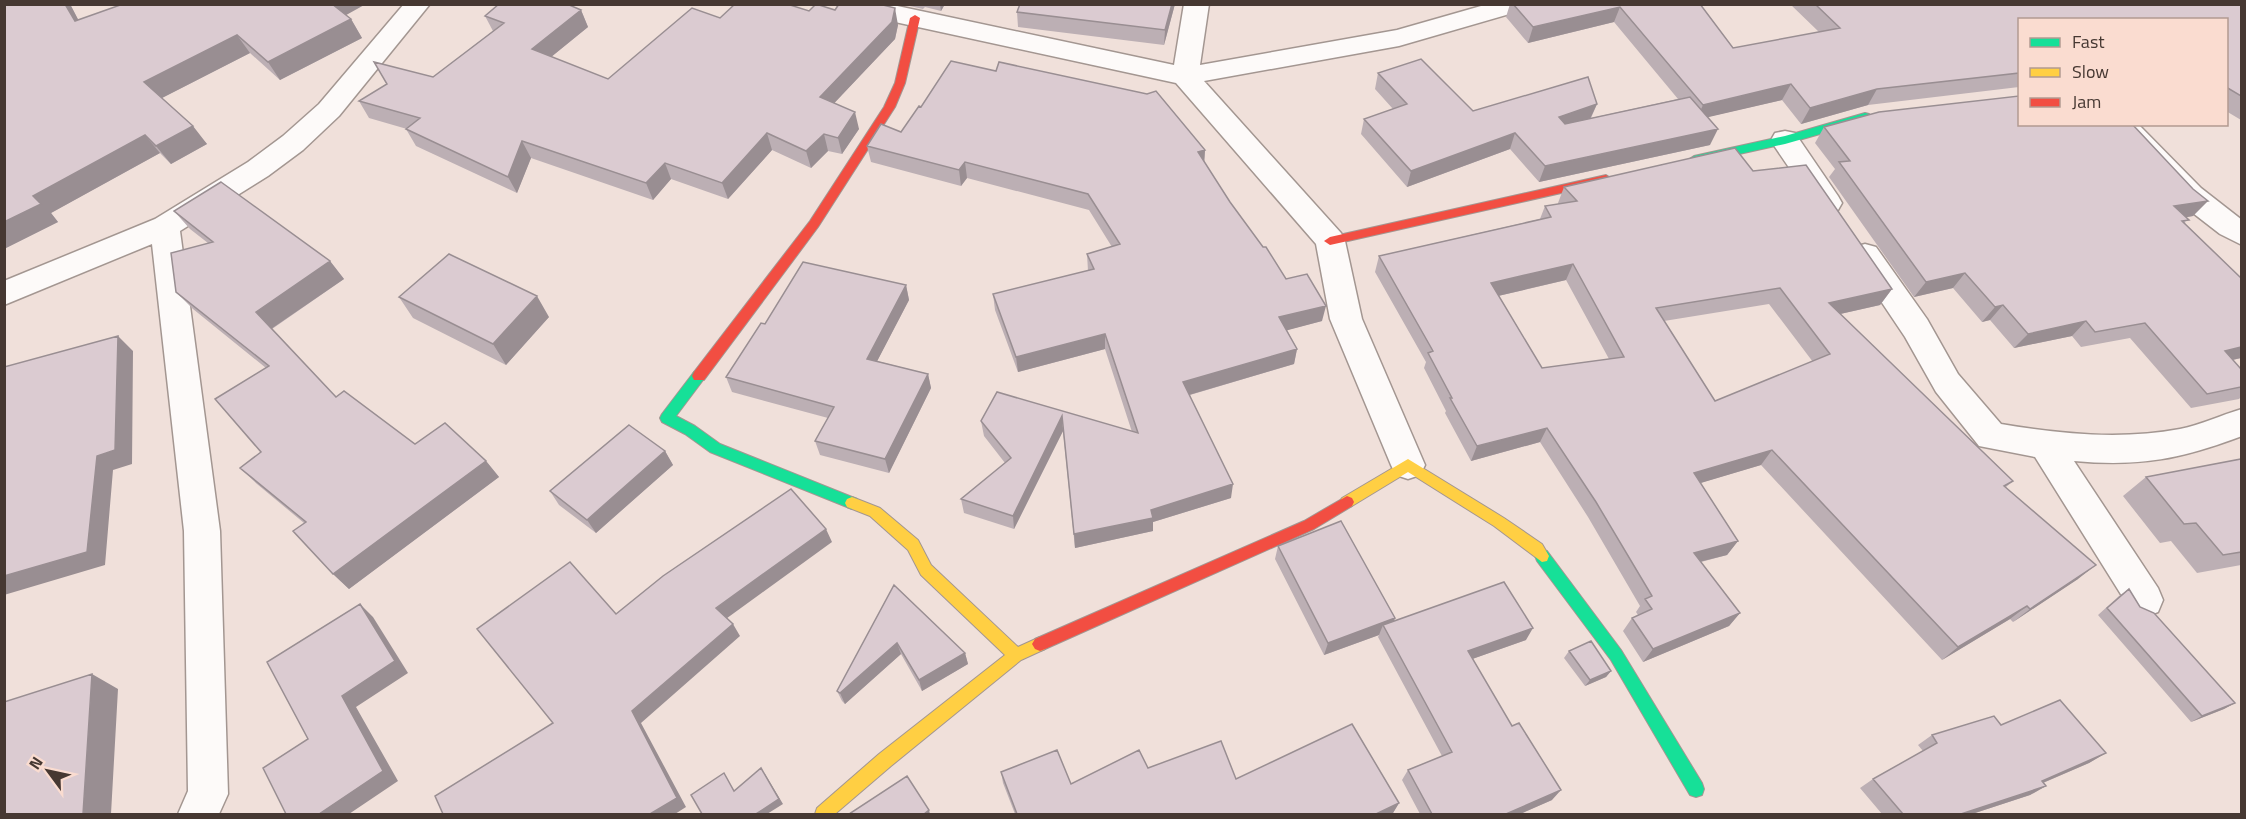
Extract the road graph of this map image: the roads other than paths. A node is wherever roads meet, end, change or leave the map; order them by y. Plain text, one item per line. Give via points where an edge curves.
1 (418, 4) edge
2 (849, 4) edge
3 (1197, 4) edge
4 (1518, 4) edge
5 (915, 18) junction
6 (1185, 76) junction
7 (1880, 115) edge
8 (2123, 126) edge
9 (1785, 140) junction
10 (1680, 163) edge
11 (1622, 176) edge
12 (165, 227) junction
13 (2241, 234) edge
14 (1330, 241) junction
15 (4, 294) edge
16 (2241, 422) edge
17 (2046, 446) junction
18 (1408, 465) junction
19 (2145, 600) dead end
20 (1016, 655) junction
21 (1696, 789) dead end
22 (198, 814) edge
23 (823, 814) edge

1 - 12 street via 329,110 293,143
2 - 5 street
3 - 6 street
4 - 6 street via 1399,38
5 - 6 street
5 - 20 street via 900,83 889,107 814,224 667,418 715,448 874,512 913,545 926,570
6 - 14 street
7 - 9 street
8 - 13 street via 2209,213
9 - 10 street
9 - 17 street via 1916,328 1947,383 1991,436
11 - 14 street
12 - 15 street
12 - 22 street via 202,531 208,795
14 - 18 street via 1346,320
16 - 17 street via 2181,442 2103,450
17 - 19 street
18 - 20 street via 1309,525
18 - 21 street via 1537,549 1616,655
20 - 23 street

